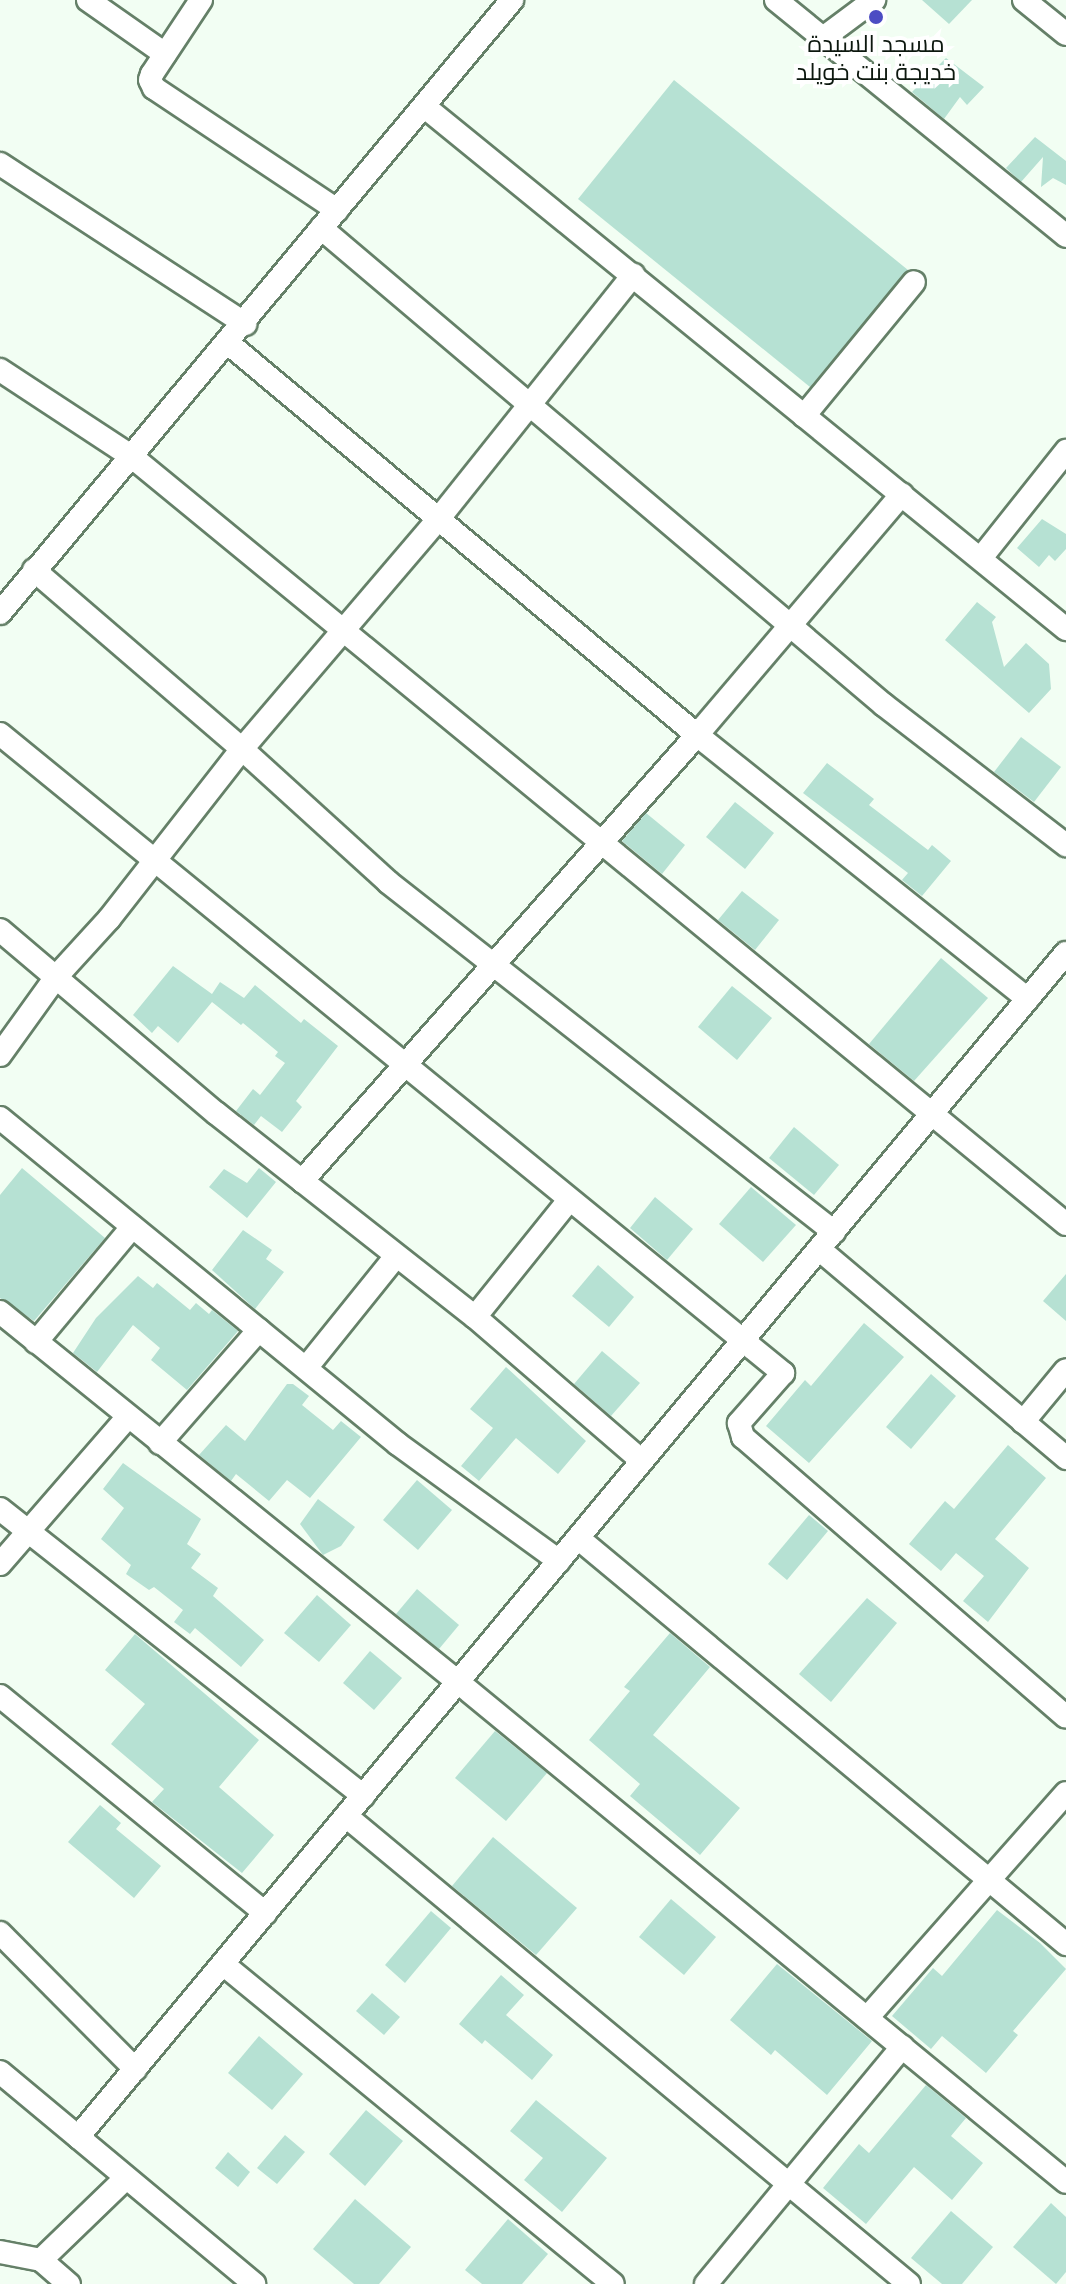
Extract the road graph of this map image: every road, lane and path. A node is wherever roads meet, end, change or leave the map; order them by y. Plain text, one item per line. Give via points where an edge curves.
1 (88, 0) edge
2 (201, 0) edge
3 (512, 0) edge
4 (776, 0) edge
5 (874, 0) edge
6 (1024, 0) edge
7 (1066, 34) edge
8 (823, 38) junction
9 (165, 54) junction
10 (425, 107) junction
11 (0, 164) edge
12 (337, 210) junction
13 (321, 228) junction
14 (1066, 236) edge
15 (633, 275) junction
16 (914, 282) dead end
17 (245, 324) junction
18 (228, 343) junction
19 (0, 370) edge
20 (531, 405) junction
21 (804, 416) junction
22 (1066, 451) edge
23 (131, 456) junction
24 (902, 494) junction
25 (440, 517) junction
26 (981, 558) junction
27 (34, 570) junction
28 (0, 613) edge
29 (791, 625) junction
30 (1066, 629) edge
31 (343, 633) junction
32 (0, 734) edge
33 (697, 735) junction
34 (242, 749) junction
35 (601, 844) junction
36 (1066, 845) edge
37 (153, 859) junction
38 (0, 930) edge
39 (493, 963) junction
40 (1062, 966) edge
41 (56, 977) junction
42 (1028, 999) junction
43 (0, 1055) edge
44 (405, 1063) junction
45 (932, 1113) junction
46 (0, 1118) edge
47 (302, 1181) junction
48 (569, 1200) junction
49 (1066, 1224) edge
50 (132, 1227) junction
51 (826, 1240) junction
52 (396, 1256) junction
53 (0, 1312) edge
54 (475, 1317) junction
55 (259, 1330) junction
56 (745, 1339) junction
57 (36, 1342) junction
58 (306, 1368) junction
59 (1066, 1370) edge
60 (128, 1417) junction
61 (1023, 1422) junction
62 (160, 1443) junction
63 (1066, 1458) edge
64 (642, 1461) junction
65 (0, 1509) edge
66 (27, 1531) junction
67 (578, 1538) junction
68 (559, 1561) junction
69 (0, 1564) edge
70 (458, 1682) junction
71 (0, 1696) edge
72 (1066, 1717) edge
73 (1066, 1793) edge
74 (363, 1796) junction
75 (346, 1816) junction
76 (989, 1880) junction
77 (265, 1913) junction
78 (0, 1933) edge
79 (1066, 1944) edge
80 (223, 1964) junction
81 (867, 2018) junction
82 (902, 2047) junction
83 (135, 2069) junction
84 (0, 2072) edge
85 (78, 2137) junction
86 (126, 2178) junction
87 (1066, 2182) edge
88 (789, 2184) junction
89 (0, 2252) edge
90 (41, 2260) junction
91 (69, 2284) edge
92 (254, 2284) edge
93 (613, 2284) edge
94 (706, 2284) edge
95 (909, 2284) edge

1 - 9 street
2 - 9 street
3 - 10 street
4 - 8 street
5 - 8 street
6 - 7 street
8 - 14 street
9 - 12 street via 150,80 154,88
10 - 12 street
10 - 15 street
11 - 17 street
12 - 13 street
13 - 17 street
13 - 20 street
15 - 20 street
15 - 21 street
16 - 21 street
17 - 18 street
18 - 23 street
18 - 25 street
19 - 23 street
20 - 25 street
20 - 29 street
21 - 24 street
22 - 26 street
23 - 27 street
23 - 31 street
24 - 26 street
24 - 29 street
25 - 31 street
25 - 33 street
26 - 30 street
27 - 28 street
27 - 34 street
29 - 33 street
29 - 36 street via 884,705
31 - 34 street
31 - 35 street
32 - 37 street
33 - 35 street
33 - 42 street
34 - 37 street
34 - 39 street via 388,882
35 - 39 street
35 - 45 street
37 - 41 street via 109,919
37 - 44 street
38 - 41 street
39 - 44 street
39 - 51 street
40 - 42 street
41 - 43 street
41 - 47 street
42 - 45 street
44 - 47 street
44 - 48 street
45 - 49 street
45 - 51 street
46 - 50 street
47 - 52 street
48 - 54 street
48 - 56 street
50 - 55 street
50 - 57 street
51 - 56 street
51 - 61 street
52 - 54 street
52 - 58 street
53 - 57 street
54 - 64 street
55 - 58 street
55 - 62 street
56 - 64 street
56 - 72 street via 783,1373 739,1423 743,1437
57 - 60 street
58 - 68 street via 398,1444
59 - 61 street
60 - 62 street
60 - 66 street
61 - 63 street
62 - 70 street
64 - 67 street
65 - 66 street
66 - 69 street
66 - 74 street
67 - 68 street
67 - 76 street
68 - 70 street
70 - 74 street
70 - 81 street
71 - 77 street
73 - 76 street
74 - 75 street
75 - 77 street
75 - 88 street
76 - 79 street
76 - 81 street
77 - 80 street
78 - 83 street
80 - 83 street
80 - 93 street
81 - 82 street
82 - 87 street
82 - 88 street
83 - 85 street
84 - 85 street
85 - 86 street
86 - 90 street
86 - 92 street
88 - 94 street
88 - 95 street
89 - 90 street
90 - 91 street

